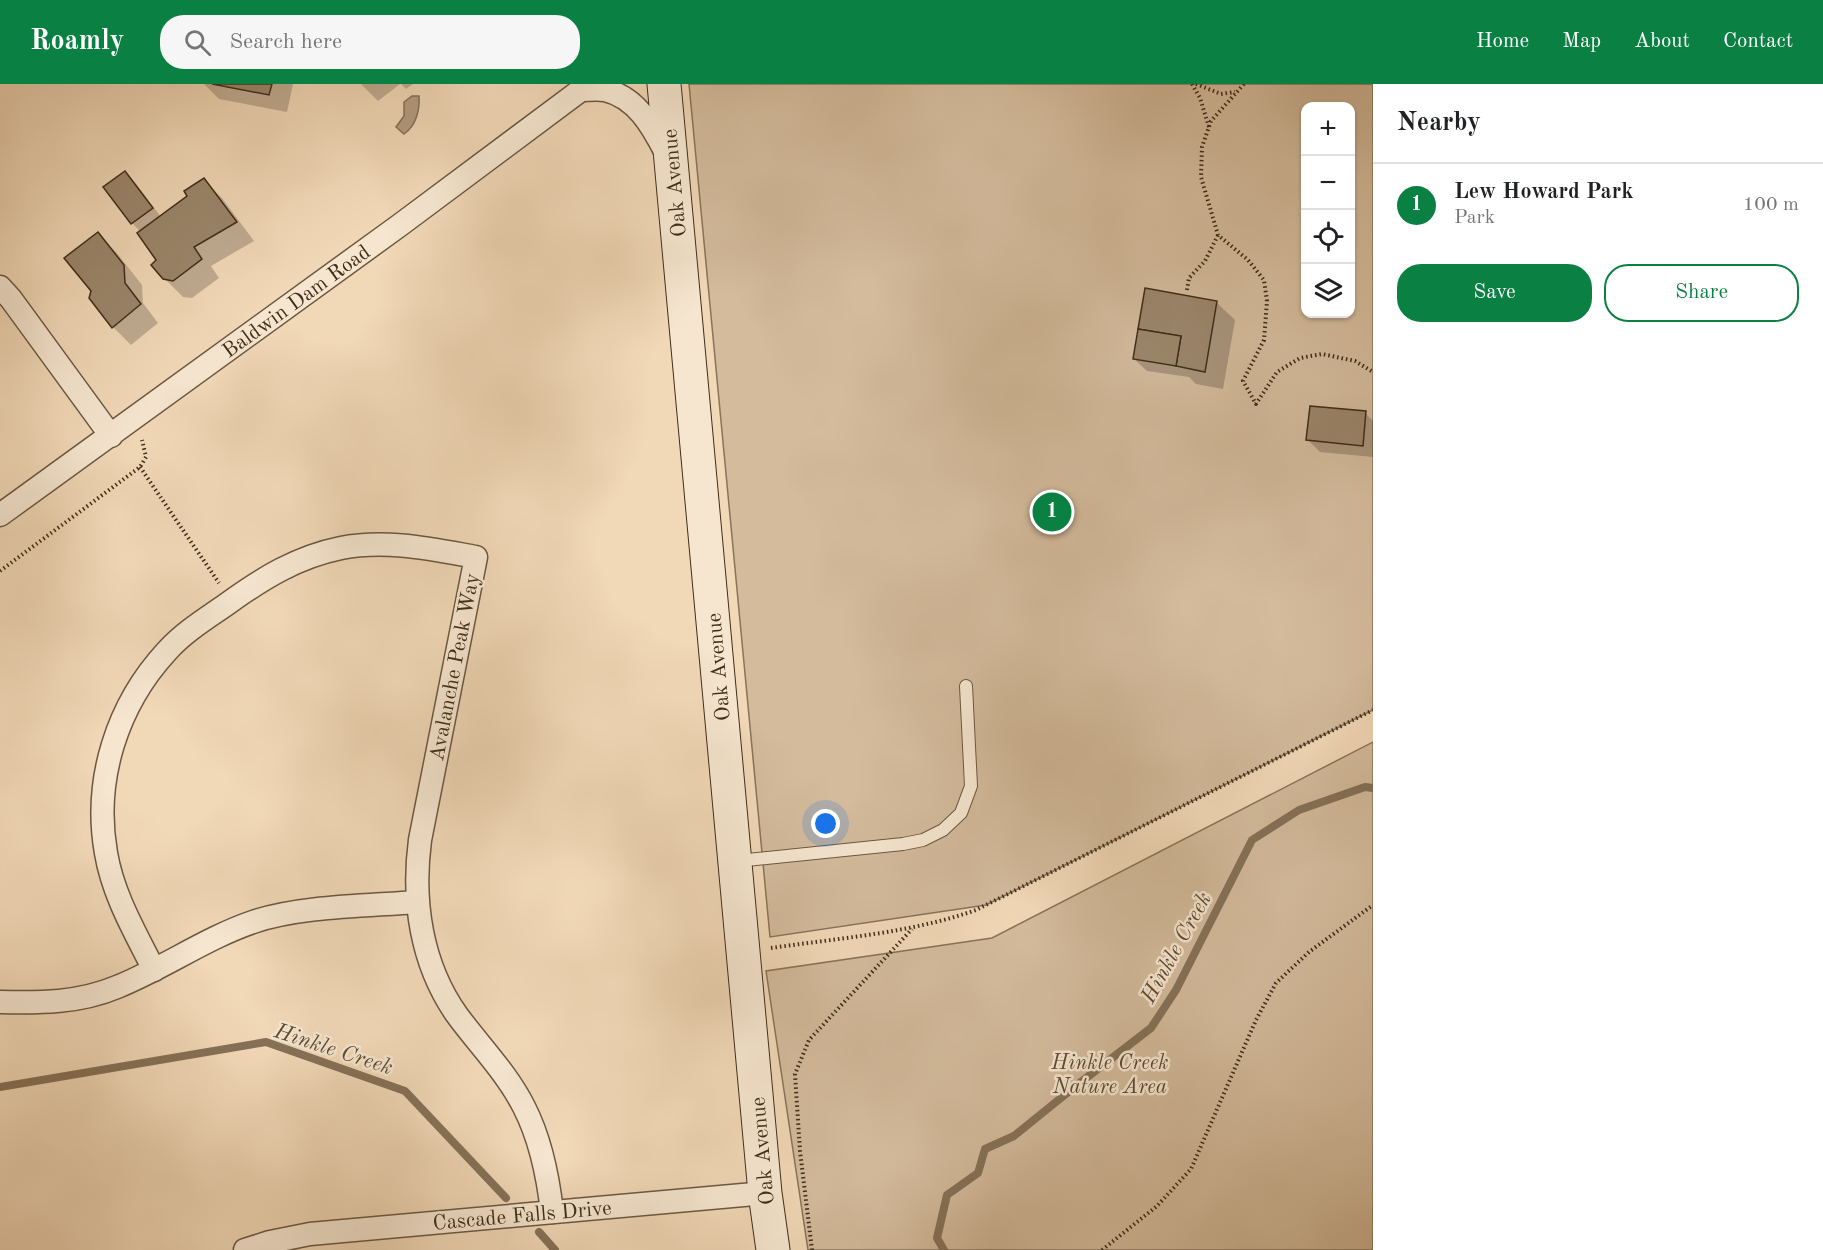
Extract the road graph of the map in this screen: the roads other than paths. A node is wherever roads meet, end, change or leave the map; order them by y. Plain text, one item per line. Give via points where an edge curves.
1 (664, 84) edge
2 (585, 87) edge
3 (673, 166) junction
4 (0, 287) edge
5 (111, 436) junction
6 (0, 516) edge
7 (966, 686) dead end
8 (736, 861) junction
9 (417, 902) junction
10 (154, 970) junction
11 (0, 1002) edge
12 (765, 1193) junction
13 (552, 1212) junction
14 (245, 1250) edge
15 (773, 1250) edge

1 - 3 main road, Oak Avenue
2 - 3 street via 604,90 634,105 650,124
2 - 5 street, Baldwin Dam Road
3 - 8 main road, Oak Avenue
4 - 5 street
5 - 6 street, Baldwin Dam Road
7 - 8 lane via 971,786 961,813 943,830 903,844
8 - 12 main road, Oak Avenue
9 - 10 street via 294,912 256,921
9 - 10 street, Avalanche Peak Way via 420,840 476,557 405,545 342,548 287,565 188,632 140,685 122,719 107,765 102,808 105,851 128,920
9 - 13 street, Avalanche Peak Way via 427,954 442,990 524,1106 539,1142
10 - 11 street via 115,988 73,1000 44,1004
12 - 13 street, Cascade Falls Drive
12 - 15 main road, Oak Avenue
13 - 14 street, Cascade Falls Drive via 310,1234

